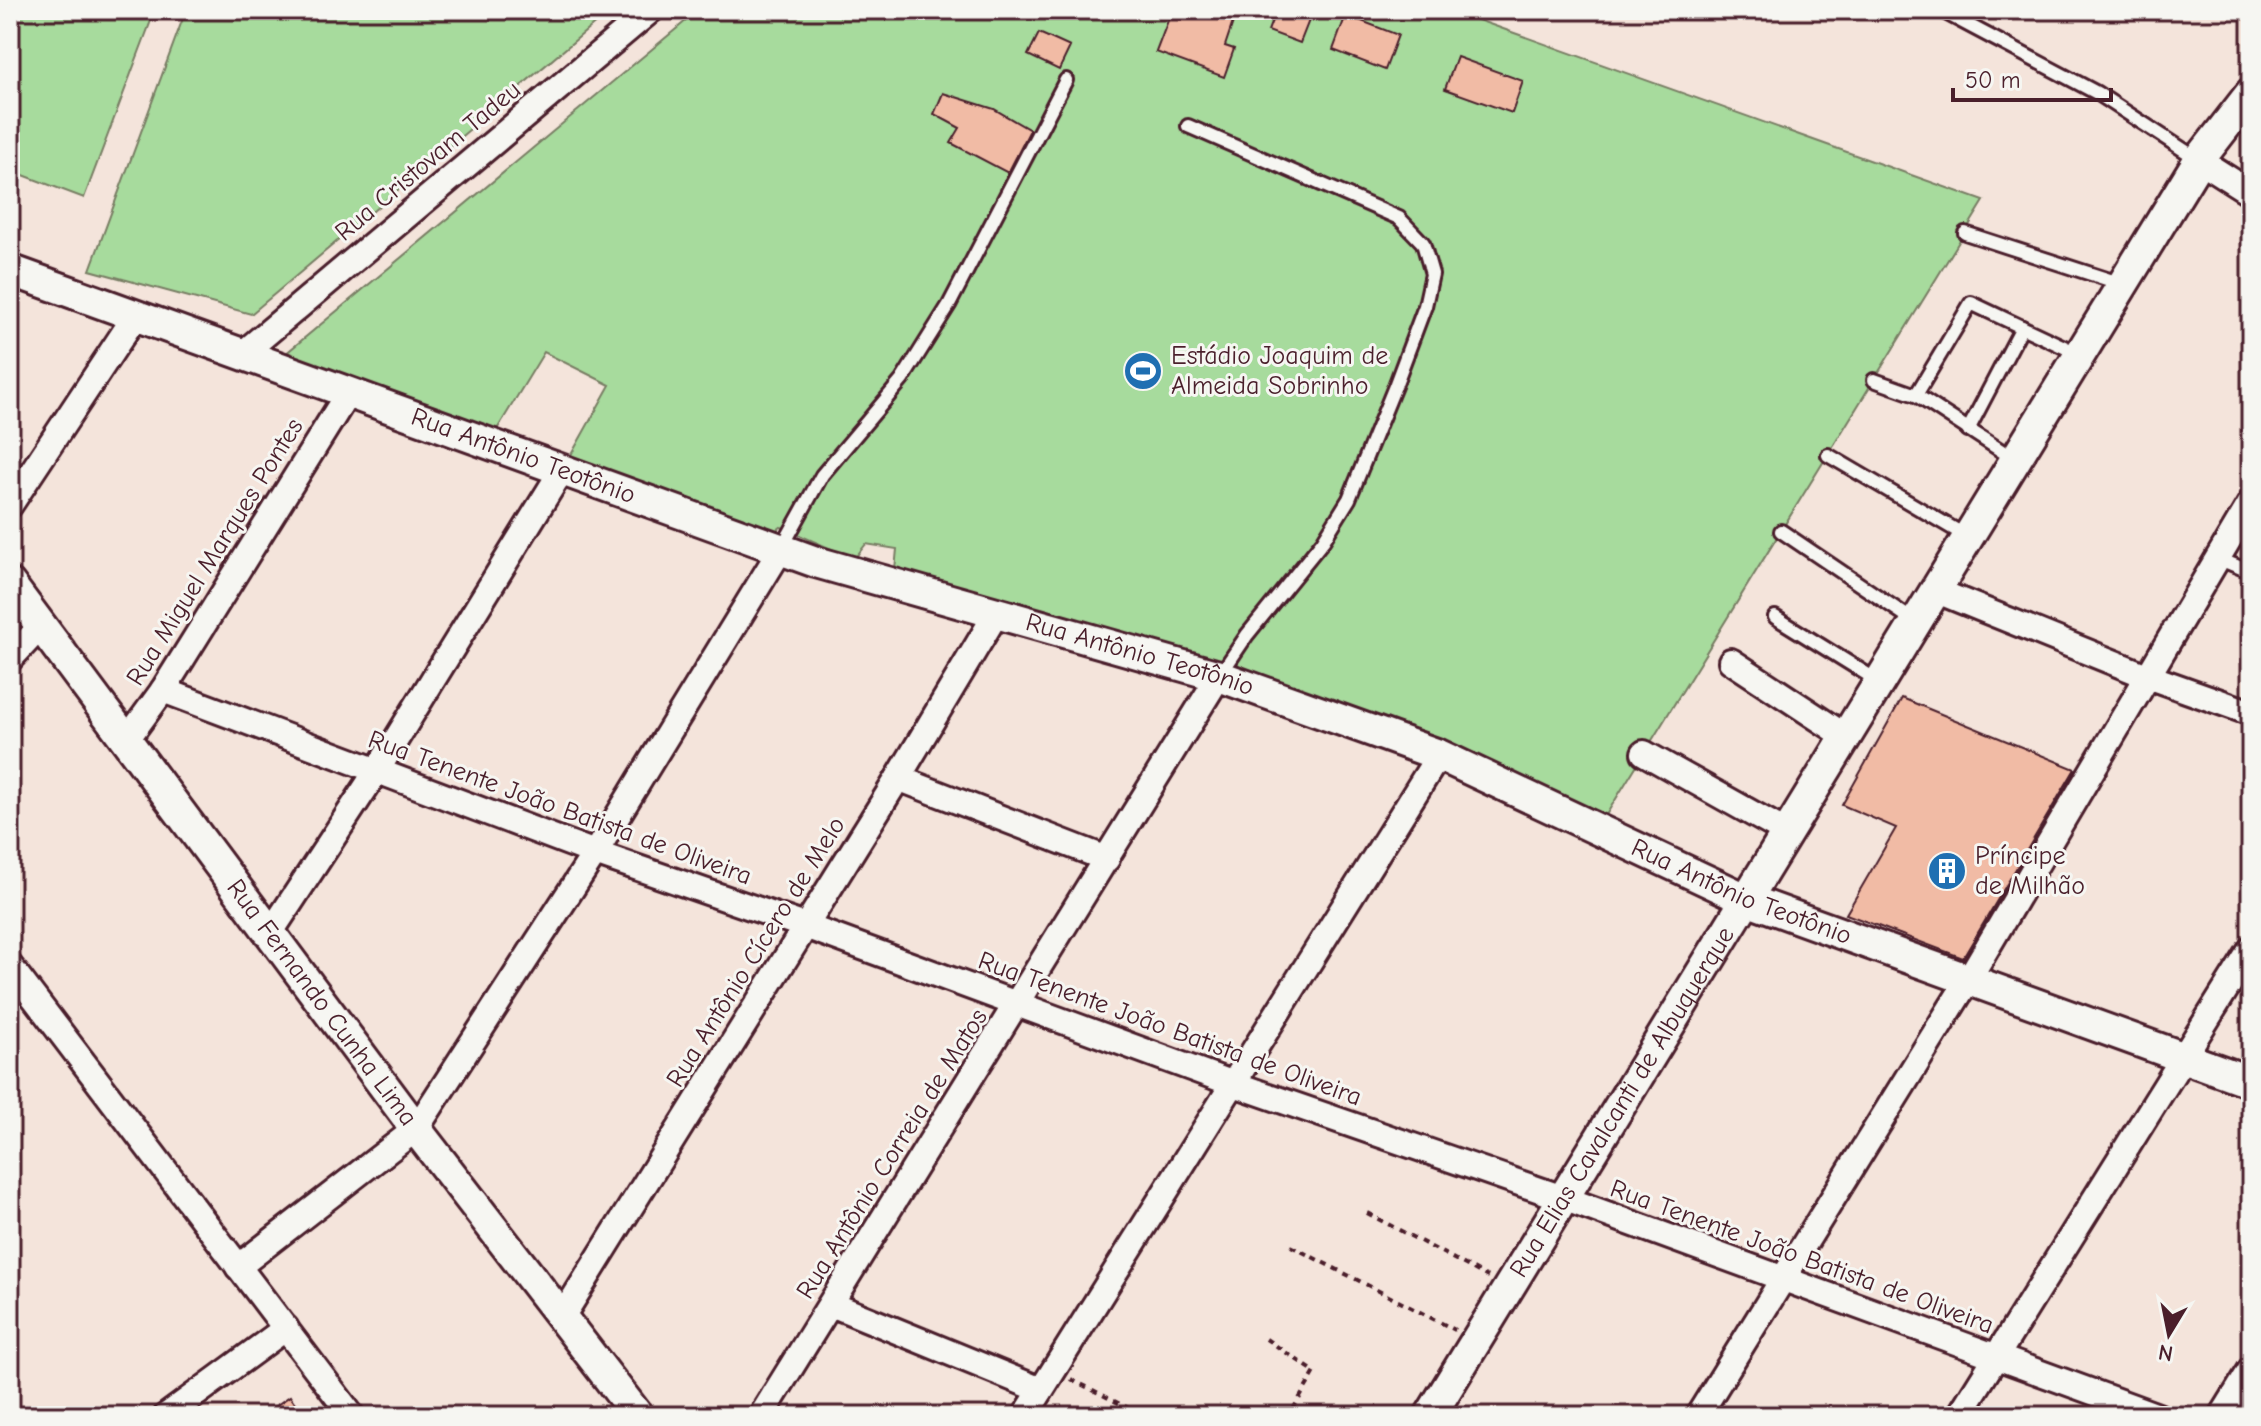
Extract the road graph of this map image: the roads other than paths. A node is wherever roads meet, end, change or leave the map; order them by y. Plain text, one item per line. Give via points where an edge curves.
1 (651, 10) edge
2 (1940, 10) edge
3 (1066, 80) dead end
4 (2251, 93) edge
5 (1188, 126) dead end
6 (2199, 160) junction
7 (2251, 193) edge
8 (1965, 233) dead end
9 (10, 270) edge
10 (2123, 284) junction
11 (134, 318) junction
12 (2022, 327) junction
13 (241, 355) junction
14 (2081, 355) junction
15 (1874, 380) dead end
16 (348, 393) junction
17 (1916, 395) junction
18 (1968, 430) junction
19 (1828, 455) dead end
20 (2017, 461) junction
21 (562, 470) junction
22 (2251, 502) edge
23 (10, 505) edge
24 (1781, 531) dead end
25 (1968, 538) junction
26 (781, 549) junction
27 (2217, 558) junction
28 (2251, 572) edge
29 (10, 584) edge
30 (1937, 591) junction
31 (996, 614) junction
32 (1775, 617) dead end
33 (1918, 623) junction
34 (41, 626) junction
35 (10, 659) edge
36 (1731, 661) dead end
37 (1219, 676) junction
38 (2147, 676) junction
39 (1881, 683) junction
40 (163, 690) junction
41 (2251, 713) edge
42 (128, 738) junction
43 (1848, 738) junction
44 (1644, 753) dead end
45 (1439, 755) junction
46 (376, 772) junction
47 (898, 778) junction
48 (1789, 834) junction
49 (595, 853) junction
50 (1107, 859) junction
51 (1746, 899) junction
52 (805, 926) junction
53 (271, 932) junction
54 (2251, 949) edge
55 (10, 966) edge
56 (1968, 980) junction
57 (1019, 1004) junction
58 (2185, 1058) junction
59 (2251, 1082) edge
60 (1234, 1084) junction
61 (416, 1129) junction
62 (1563, 1198) junction
63 (238, 1267) junction
64 (1783, 1279) junction
65 (831, 1304) junction
66 (562, 1317) junction
67 (286, 1328) junction
68 (1995, 1358) junction
69 (2251, 1369) edge
70 (1047, 1380) junction
71 (166, 1416) edge
72 (352, 1416) edge
73 (638, 1416) edge
74 (761, 1416) edge
75 (1025, 1416) edge
76 (1430, 1416) edge
77 (1698, 1416) edge
78 (1959, 1416) edge
79 (2158, 1416) edge
80 (2222, 1416) edge

1 - 13 street, Rua Cristovam Tadeu
2 - 6 lane via 2097,93
3 - 26 lane via 949,305 893,391 822,475
4 - 6 street, Rua Elias Cavalcanti de Albuquerque
5 - 37 lane via 1399,218 1423,243 1432,274 1410,346 1349,499
6 - 7 street
6 - 10 street, Rua Elias Cavalcanti de Albuquerque
8 - 10 lane
9 - 11 street, Rua Antônio Teotônio
10 - 14 street, Rua Elias Cavalcanti de Albuquerque
11 - 13 street, Rua Antônio Teotônio
11 - 23 street
12 - 14 lane
12 - 17 lane via 1968,305
12 - 18 lane
13 - 16 street, Rua Antônio Teotônio
14 - 20 street, Rua Elias Cavalcanti de Albuquerque
15 - 17 lane
16 - 21 street, Rua Antônio Teotônio
16 - 40 street, Rua Miguel Marques Pontes
17 - 18 lane
18 - 20 lane
19 - 25 lane
20 - 25 street, Rua Elias Cavalcanti de Albuquerque
21 - 26 street, Rua Antônio Teotônio
21 - 46 street
22 - 27 street
24 - 33 lane
25 - 30 street, Rua Elias Cavalcanti de Albuquerque
26 - 31 street, Rua Antônio Teotônio
26 - 49 street
27 - 28 lane
27 - 38 street
29 - 34 street, Rua Fernando Cunha Lima
30 - 33 street, Rua Elias Cavalcanti de Albuquerque
30 - 38 street
31 - 37 street, Rua Antônio Teotônio
31 - 47 street, Rua Antônio Cícero de Melo
32 - 39 lane
33 - 39 street, Rua Elias Cavalcanti de Albuquerque
34 - 35 street
34 - 42 street, Rua Fernando Cunha Lima
36 - 43 street
37 - 45 street, Rua Antônio Teotônio
37 - 50 street, Rua Antônio Correia de Matos
38 - 41 street
38 - 56 street
39 - 43 street, Rua Elias Cavalcanti de Albuquerque
40 - 42 street, Rua Miguel Marques Pontes
40 - 46 street, Rua Tenente João Batista de Oliveira
42 - 53 street, Rua Fernando Cunha Lima
43 - 48 street, Rua Elias Cavalcanti de Albuquerque
44 - 48 street
45 - 51 street, Rua Antônio Teotônio
45 - 60 street
46 - 49 street, Rua Tenente João Batista de Oliveira
46 - 53 street
47 - 50 street
47 - 52 street, Rua Antônio Cícero de Melo
48 - 51 street, Rua Elias Cavalcanti de Albuquerque
49 - 52 street, Rua Tenente João Batista de Oliveira
49 - 61 street
50 - 57 street, Rua Antônio Correia de Matos
51 - 56 street, Rua Antônio Teotônio
51 - 62 street, Rua Elias Cavalcanti de Albuquerque
52 - 57 street, Rua Tenente João Batista de Oliveira
52 - 66 street, Rua Antônio Cícero de Melo
53 - 61 street, Rua Fernando Cunha Lima
54 - 58 street
55 - 63 street
56 - 58 street, Rua Antônio Teotônio
56 - 64 street
57 - 60 street, Rua Tenente João Batista de Oliveira
57 - 65 street, Rua Antônio Correia de Matos
58 - 59 street, Rua Antônio Teotônio
58 - 68 street
60 - 62 street, Rua Tenente João Batista de Oliveira
60 - 70 street
61 - 63 street
61 - 66 street, Rua Fernando Cunha Lima
62 - 64 street, Rua Tenente João Batista de Oliveira
62 - 76 street, Rua Elias Cavalcanti de Albuquerque
63 - 67 street
64 - 68 street, Rua Tenente João Batista de Oliveira
64 - 77 street
65 - 70 street
65 - 74 street, Rua Antônio Correia de Matos
66 - 73 street, Rua Fernando Cunha Lima
67 - 71 street
67 - 72 street
68 - 78 street
68 - 79 street, Rua Tenente João Batista de Oliveira
69 - 80 street
70 - 75 street

